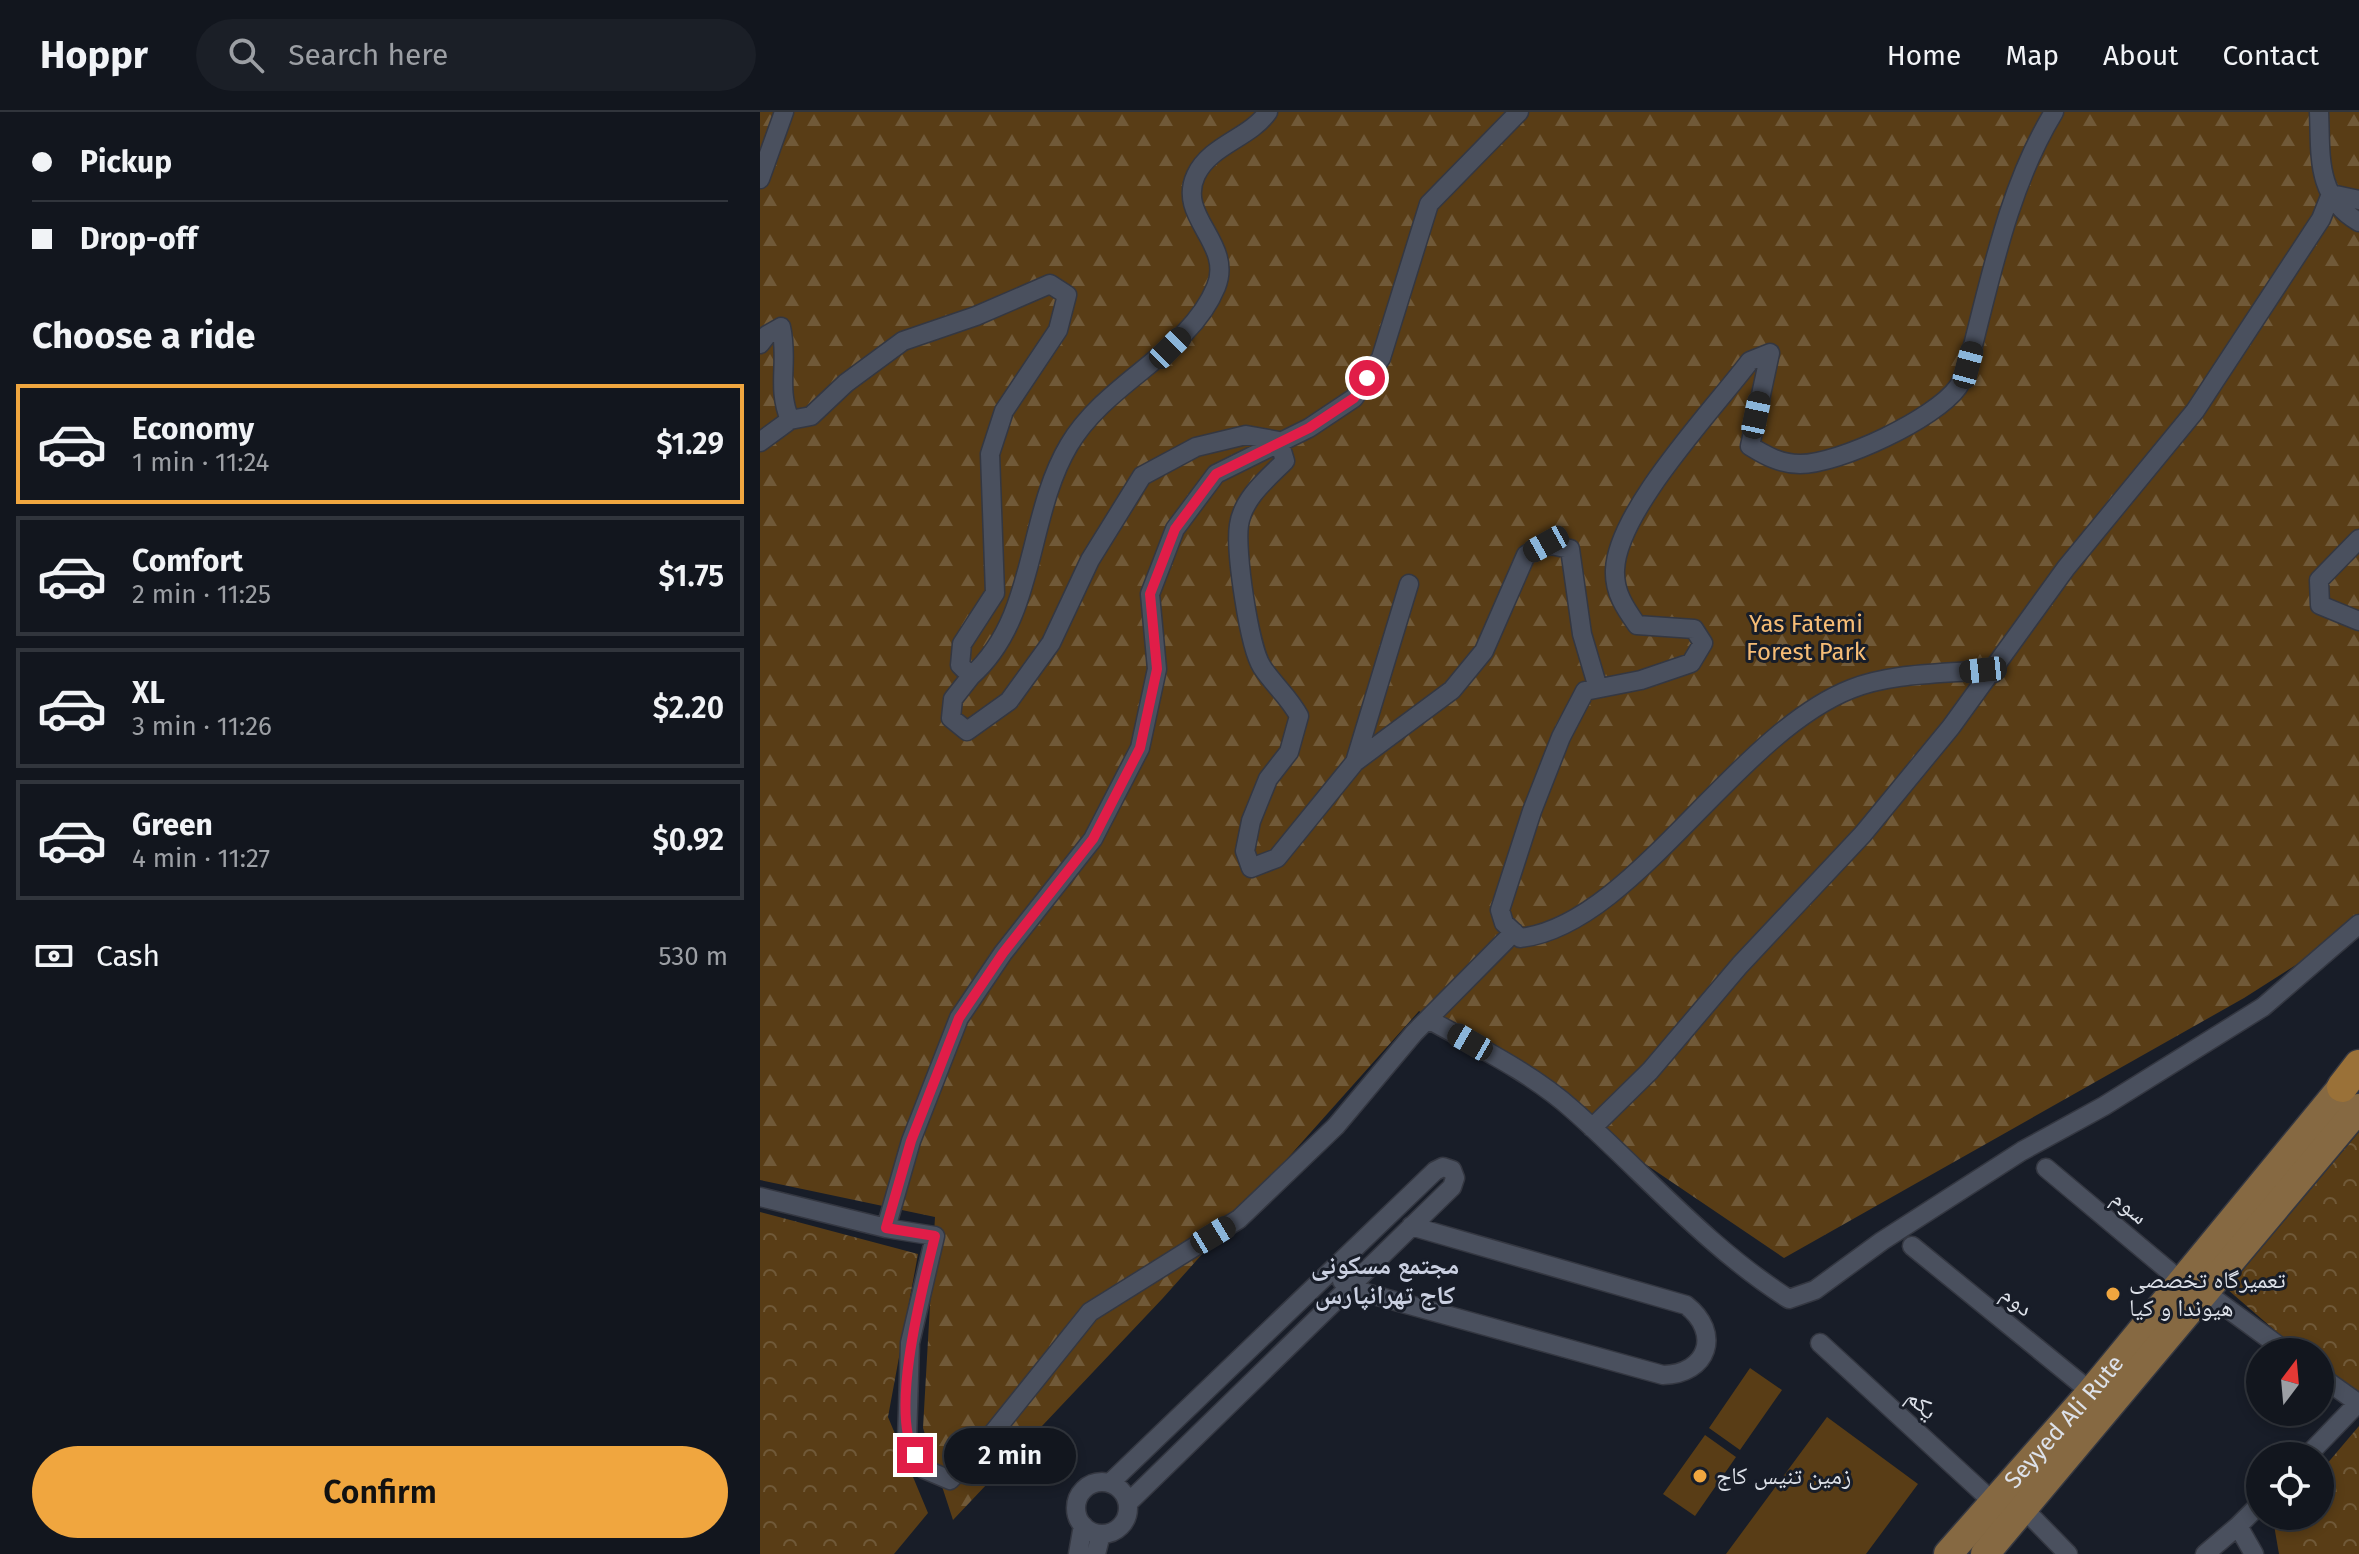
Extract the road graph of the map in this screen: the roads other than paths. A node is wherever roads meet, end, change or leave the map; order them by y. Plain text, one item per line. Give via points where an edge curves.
1 (784, 112) edge
2 (1268, 112) edge
3 (1519, 112) edge
4 (2054, 112) edge
5 (2319, 112) edge
6 (760, 179) edge
7 (2331, 194) junction
8 (2359, 200) edge
9 (2359, 222) edge
10 (760, 344) edge
11 (790, 420) junction
12 (1279, 441) junction
13 (760, 442) edge
14 (2359, 539) edge
15 (1409, 584) dead end
16 (2359, 621) edge
17 (1994, 673) junction
18 (971, 676) junction
19 (1598, 688) junction
20 (1355, 762) junction
21 (2359, 924) edge
22 (1514, 932) junction
23 (1428, 1019) junction
24 (2353, 1087) edge
25 (1592, 1128) junction
26 (2046, 1168) dead end
27 (760, 1197) edge
28 (1411, 1226) junction
29 (886, 1228) junction
30 (1912, 1246) dead end
31 (1332, 1270) junction
32 (2194, 1287) junction
33 (1348, 1288) junction
34 (2267, 1338) edge
35 (1820, 1343) dead end
36 (2334, 1386) edge
37 (2091, 1392) junction
38 (2320, 1442) edge
39 (1110, 1483) junction
40 (1992, 1501) junction
41 (1128, 1503) junction
42 (2024, 1509) junction
43 (2246, 1518) edge
44 (1083, 1525) junction
45 (2238, 1526) junction
46 (1101, 1534) junction
47 (1078, 1554) edge
48 (1096, 1554) edge
49 (1948, 1554) edge
50 (1985, 1554) edge
51 (2068, 1554) edge
52 (2205, 1554) edge
53 (2254, 1554) edge

1 - 6 street
2 - 18 street via 1213,154 1196,175 1190,201 1221,259 1206,307 1170,348 1122,383 1069,445 1052,483 1009,626 990,660
3 - 12 street via 1429,204 1381,358 1354,398
4 - 19 street via 2017,194 1958,387 1895,434 1801,464 1771,460 1750,446 1770,353 1750,361 1637,507 1618,546 1620,601 1637,625 1694,629 1703,643 1691,663
5 - 7 street via 2317,149
7 - 8 street
7 - 9 street
7 - 17 street via 2321,219 2236,353 2066,568
10 - 11 street via 781,327 786,346 781,398
11 - 13 street
11 - 18 street via 811,416 903,341 1050,284 1067,295 1058,330 1004,411 990,454 995,593 962,644 960,665
12 - 18 street via 1246,435 1196,447 1142,476 1090,560 1051,643 1009,701 967,731 951,718 953,699
12 - 20 street via 1285,461 1253,493 1239,524 1240,571 1260,665 1299,716 1289,752 1268,779 1251,821 1245,851 1251,868 1277,858
12 - 29 street via 1216,474 1175,529 1150,594 1157,669 1140,748 1093,839 959,1018 911,1141
14 - 16 street via 2319,580 2320,605
15 - 20 street
17 - 22 street via 1902,678 1852,689 1786,728 1578,919 1540,936 1520,938
17 - 25 street via 1863,834 1650,1071
19 - 20 street via 1582,634 1570,549 1546,544 1526,555 1484,651 1452,690
19 - 22 street via 1585,691 1561,737 1517,854 1500,910
21 - 25 street via 2263,1007 2022,1151 1815,1290 1789,1299 1752,1275
22 - 23 street
23 - 25 street via 1502,1061
23 - 29 street via 1336,1126 1239,1219 1090,1312 950,1480 924,1469 907,1440 910,1343 935,1236
24 - 32 main road, Seyyed Ali Rute
26 - 32 street, سوم
27 - 29 street
28 - 31 street via 1452,1187 1452,1170 1435,1171
28 - 33 street
28 - 33 street via 1686,1305 1705,1328 1702,1357 1692,1369 1663,1375
30 - 37 street, دوم
31 - 33 street
31 - 39 street
32 - 34 street, سوم
32 - 37 main road, Seyyed Ali Rute
32 - 42 main road, Seyyed Ali Rute
33 - 41 street
35 - 40 street, یکم
36 - 38 street via 2358,1403
37 - 40 main road, Seyyed Ali Rute
39 - 41 street
39 - 44 street via 1097,1482 1080,1494 1076,1506
40 - 49 main road, Seyyed Ali Rute
41 - 46 street via 1124,1522
42 - 50 main road, Seyyed Ali Rute
42 - 51 street
43 - 45 street
44 - 46 street
44 - 47 street
45 - 52 street
45 - 53 street
46 - 48 street

